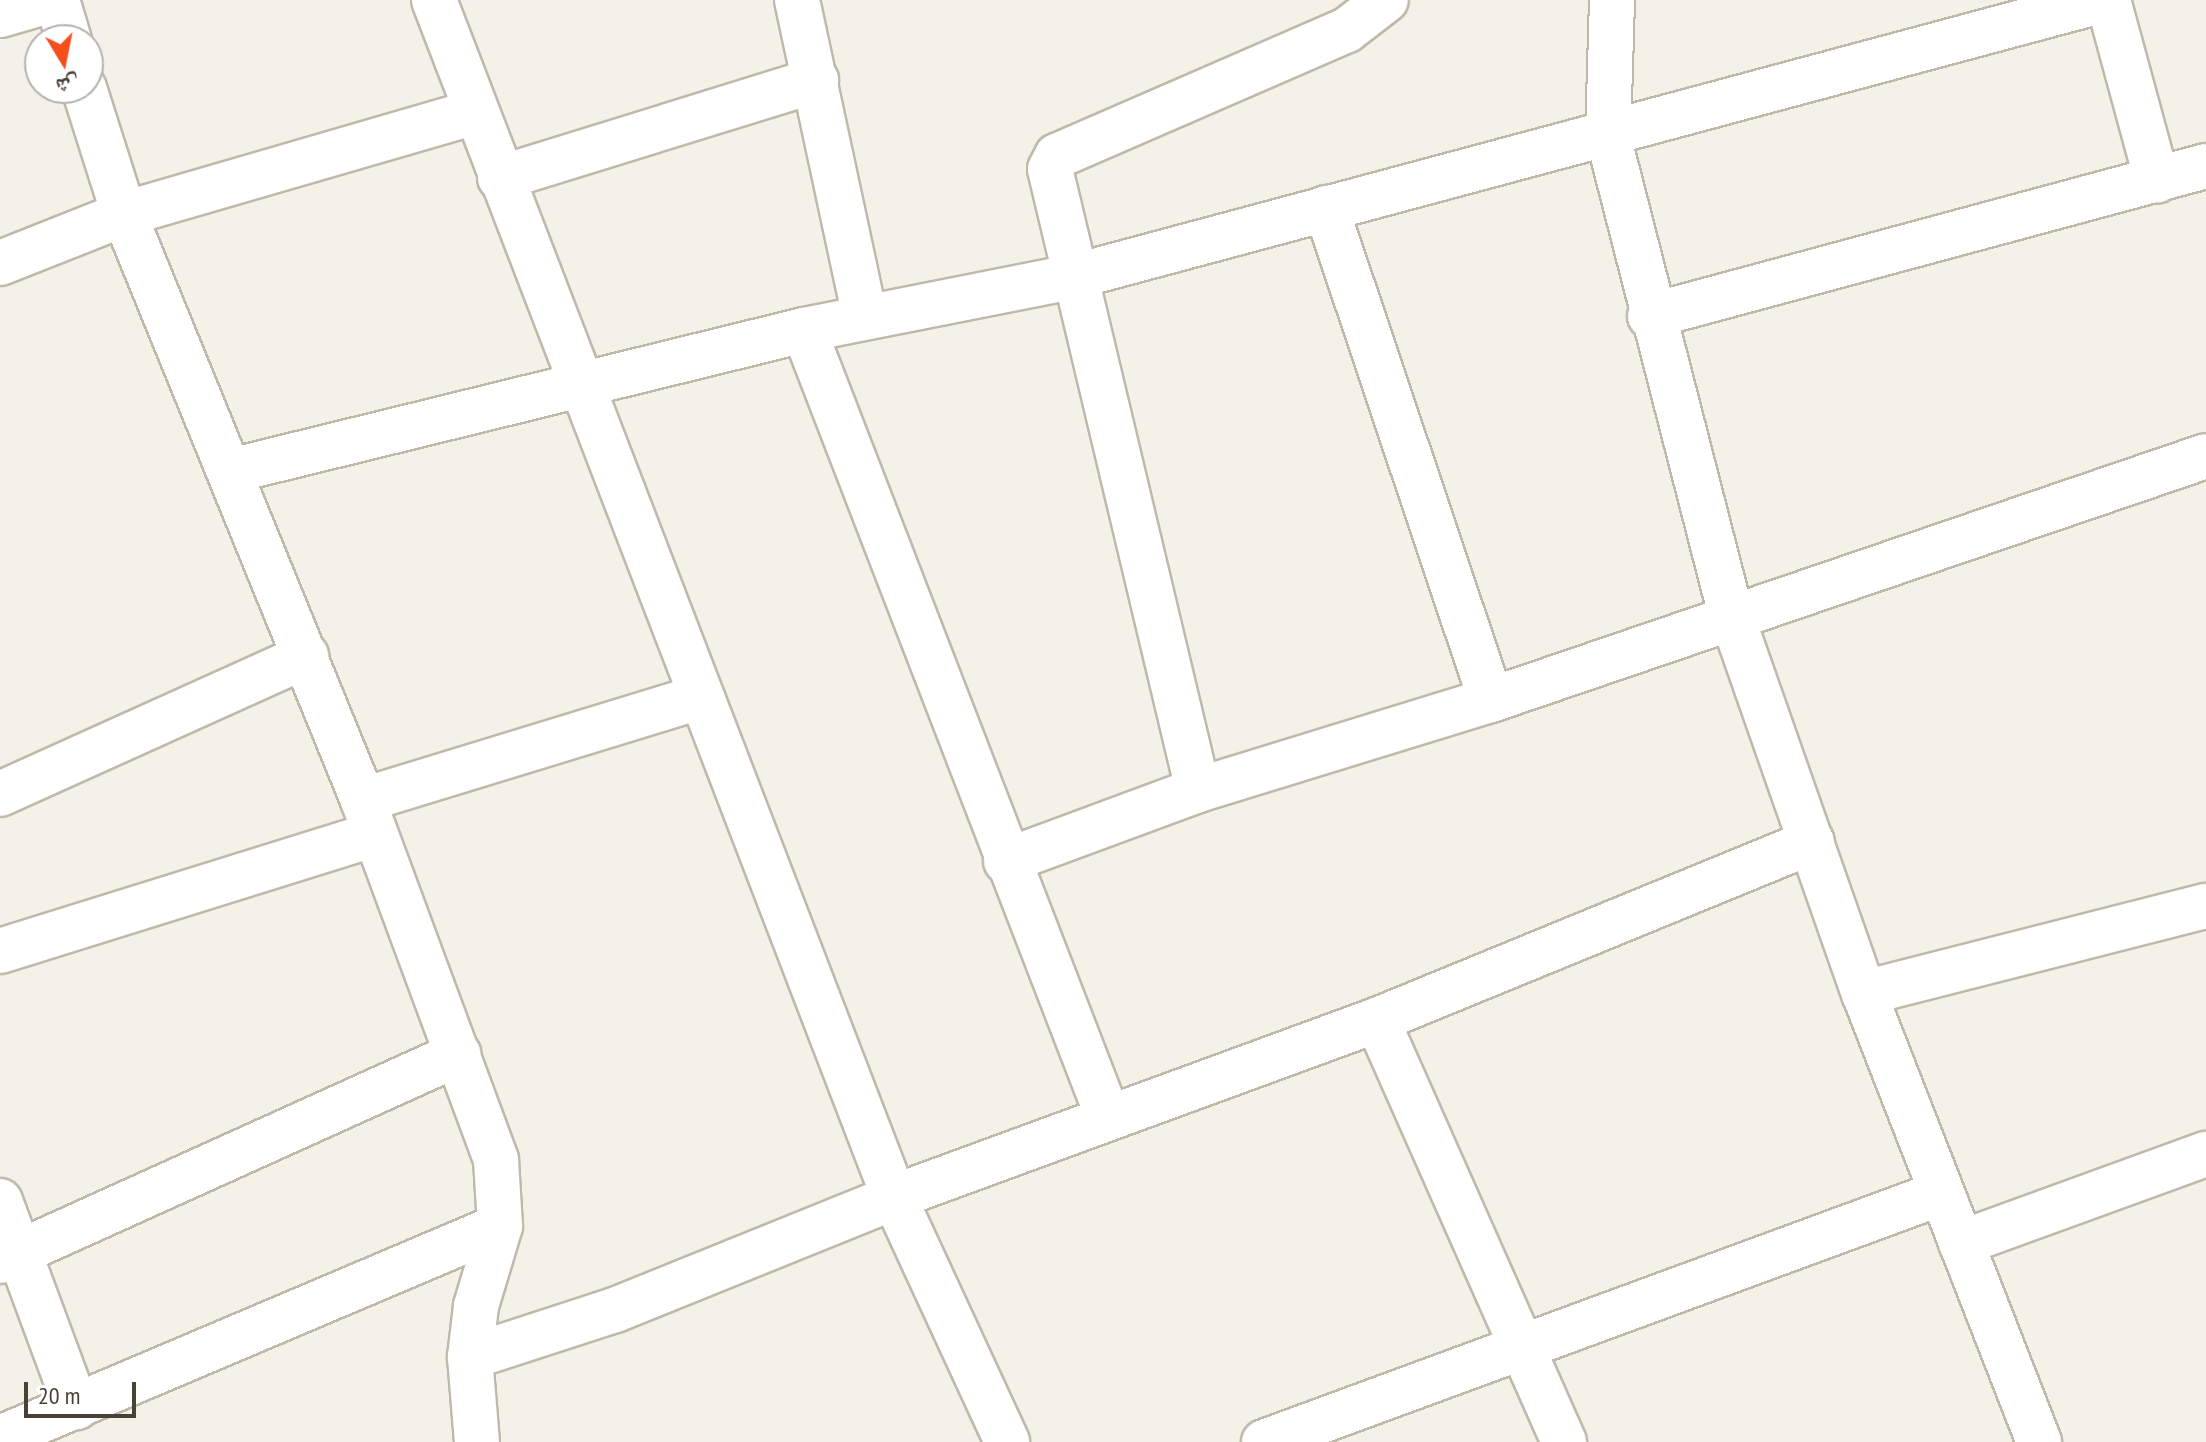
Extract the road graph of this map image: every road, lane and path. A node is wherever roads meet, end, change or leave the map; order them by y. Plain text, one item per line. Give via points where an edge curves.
1 (54, 0) edge
2 (434, 0) edge
3 (797, 0) edge
4 (1386, 0) edge
5 (1612, 0) edge
6 (2106, 0) edge
7 (0, 15) edge
8 (63, 24) edge
9 (816, 80) junction
10 (89, 104) edge
11 (475, 112) junction
12 (1608, 136) junction
13 (2206, 166) edge
14 (500, 178) junction
15 (2157, 180) junction
16 (1326, 208) junction
17 (124, 214) junction
18 (0, 263) edge
19 (1076, 276) junction
20 (1650, 316) junction
21 (865, 317) junction
22 (804, 330) junction
23 (583, 383) junction
24 (2206, 456) edge
25 (230, 471) junction
26 (1731, 614) junction
27 (306, 656) junction
28 (697, 698) junction
29 (1491, 700) junction
30 (1198, 790) junction
31 (0, 794) edge
32 (369, 817) junction
33 (1812, 842) junction
34 (1006, 861) junction
35 (2206, 906) edge
36 (0, 951) edge
37 (1864, 993) junction
38 (1377, 1020) junction
39 (458, 1054) junction
40 (1108, 1117) junction
41 (2206, 1154) edge
42 (1941, 1193) junction
43 (894, 1197) junction
44 (0, 1201) edge
45 (500, 1226) junction
46 (1961, 1243) junction
47 (9, 1257) edge
48 (1521, 1343) junction
49 (470, 1357) junction
50 (76, 1407) junction
51 (0, 1438) edge
52 (477, 1442) edge
53 (1007, 1442) edge
54 (1264, 1442) edge
55 (1564, 1442) edge
56 (2039, 1442) edge

1 - 7 street
1 - 8 street
2 - 11 street
3 - 9 street
4 - 19 street via 1347,30 1057,156 1050,177
5 - 12 street
6 - 12 street
6 - 15 street
9 - 14 street
9 - 21 street
10 - 17 street
11 - 14 street
11 - 17 street
12 - 16 street
12 - 20 street
13 - 15 street
14 - 23 street
15 - 20 street
16 - 19 street
16 - 29 street
17 - 18 street
17 - 25 street
19 - 21 street
19 - 30 street
20 - 26 street
21 - 22 street
22 - 23 street
22 - 34 street
23 - 25 street
23 - 28 street
24 - 26 street
25 - 27 street
26 - 29 street
26 - 33 street
27 - 31 street
27 - 32 street
28 - 32 street
28 - 43 street
29 - 30 street
30 - 34 street
32 - 36 street
32 - 39 street
33 - 37 street
33 - 38 street
34 - 40 street
35 - 37 street
37 - 42 street
38 - 40 street
38 - 48 street
39 - 45 street via 496,1160
39 - 47 street
40 - 43 street
41 - 46 street
42 - 46 street
42 - 48 street
43 - 49 street via 615,1310
43 - 53 street
44 - 47 street
45 - 49 street
45 - 50 street
46 - 56 street
47 - 50 street
48 - 54 street
48 - 55 street
49 - 52 street
50 - 51 street

